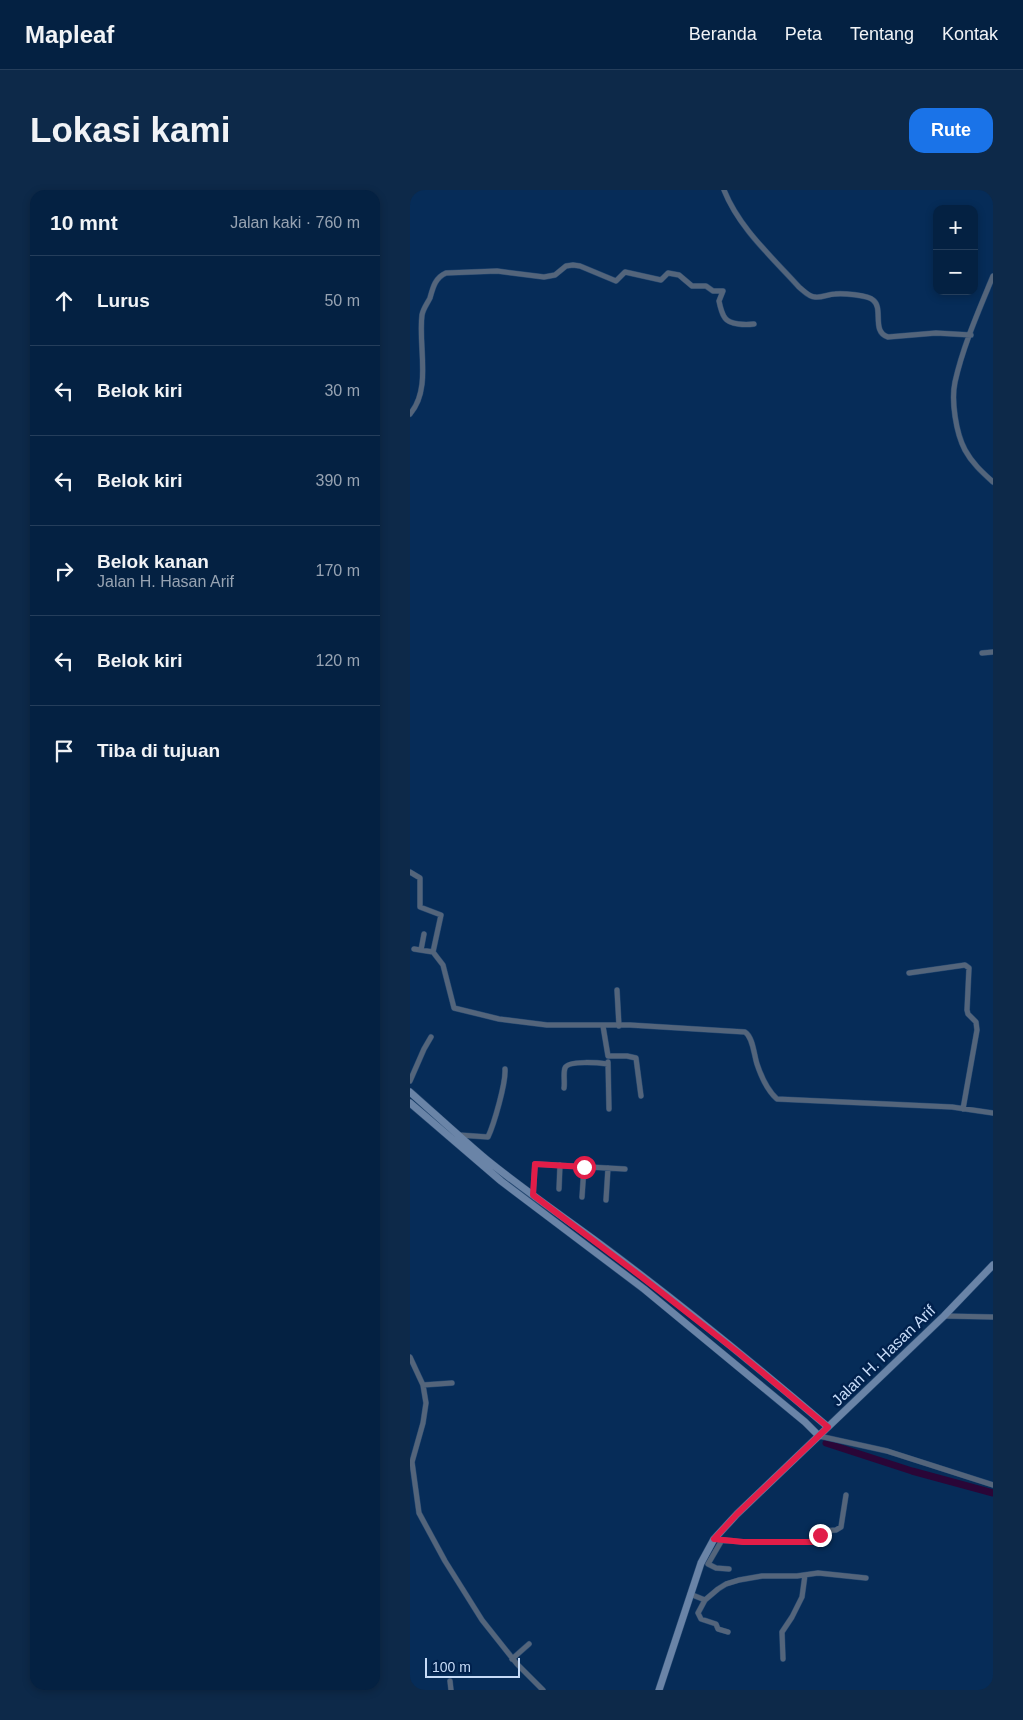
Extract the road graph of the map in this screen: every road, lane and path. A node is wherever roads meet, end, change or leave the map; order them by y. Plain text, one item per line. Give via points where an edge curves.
1 (724, 190) edge
2 (993, 276) edge
3 (713, 291) junction
4 (719, 301) junction
5 (754, 324) dead end
6 (971, 335) junction
7 (410, 414) edge
8 (993, 482) edge
9 (993, 652) edge
10 (982, 654) dead end
11 (410, 872) edge
12 (424, 934) dead end
13 (414, 949) dead end
14 (421, 950) junction
15 (433, 952) junction
16 (909, 973) dead end
17 (617, 990) dead end
18 (604, 1026) junction
19 (619, 1026) junction
20 (430, 1037) dead end
21 (608, 1056) junction
22 (608, 1064) junction
23 (506, 1069) dead end
24 (410, 1081) edge
25 (564, 1088) dead end
26 (410, 1092) edge
27 (641, 1096) dead end
28 (410, 1103) edge
29 (609, 1109) dead end
30 (963, 1109) junction
31 (993, 1113) edge
32 (434, 1119) junction
33 (459, 1135) junction
34 (560, 1165) junction
35 (584, 1167) junction
36 (608, 1168) junction
37 (625, 1169) dead end
38 (558, 1189) dead end
39 (533, 1195) junction
40 (582, 1197) dead end
41 (606, 1200) dead end
42 (993, 1265) edge
43 (944, 1316) junction
44 (993, 1317) edge
45 (410, 1357) edge
46 (452, 1383) dead end
47 (422, 1384) junction
48 (828, 1427) junction
49 (816, 1433) junction
50 (833, 1438) junction
51 (993, 1485) edge
52 (846, 1495) dead end
53 (714, 1539) junction
54 (722, 1540) junction
55 (729, 1569) dead end
56 (805, 1575) junction
57 (866, 1578) dead end
58 (690, 1594) junction
59 (705, 1600) junction
60 (728, 1632) dead end
61 (529, 1644) dead end
62 (512, 1659) junction
63 (783, 1659) dead end
64 (450, 1681) dead end
65 (451, 1690) edge
66 (543, 1690) edge
67 (660, 1690) edge

1 - 6 street via 740,222 809,295 872,298 876,302 880,332 888,337
2 - 6 street
3 - 4 street
3 - 4 street via 723,291
3 - 7 street via 706,286 690,285 679,275 668,273 661,280 625,272 613,281 573,265 544,276 498,271 441,275 435,281 422,313 422,388
4 - 5 street via 727,320
6 - 8 street via 955,384 958,434 977,467
9 - 10 street
11 - 15 street via 420,877 420,907 441,915
12 - 14 street
13 - 14 street
14 - 15 street
15 - 18 street via 443,965 455,1008 522,1022
16 - 30 street via 965,965 969,968 967,1010 976,1022 976,1030
17 - 19 street
18 - 19 street
18 - 21 street
19 - 30 street via 746,1032 758,1067 777,1099
20 - 24 street
21 - 22 street
21 - 27 street via 636,1058
22 - 25 street via 568,1064
22 - 29 street
23 - 33 street via 488,1137
26 - 32 street
28 - 32 street
30 - 31 street
32 - 33 street
32 - 49 street via 501,1181 644,1289
33 - 39 street
34 - 35 street
34 - 38 street
34 - 39 street via 535,1164
35 - 36 street
35 - 40 street
36 - 37 street
36 - 41 street
39 - 48 street via 636,1272
42 - 43 street, Jalan H. Hasan Arif
43 - 44 street
43 - 48 street, Jalan H. Hasan Arif
45 - 47 street
46 - 47 street
47 - 62 street via 426,1403 412,1462 419,1513 482,1620
48 - 49 street, Jalan H. Hasan Arif
48 - 50 street
49 - 50 street
49 - 53 street, Jalan H. Hasan Arif
50 - 51 street via 887,1451
52 - 54 street via 841,1527 822,1532 817,1542
53 - 54 street
53 - 58 street, Jalan H. Hasan Arif
54 - 55 street via 708,1564
56 - 57 street
56 - 59 street via 762,1576 732,1582
56 - 63 street via 802,1597 782,1632
58 - 59 street
58 - 67 street, Jalan H. Hasan Arif
59 - 60 street via 698,1612 700,1617
61 - 62 street
62 - 66 street
64 - 65 street

